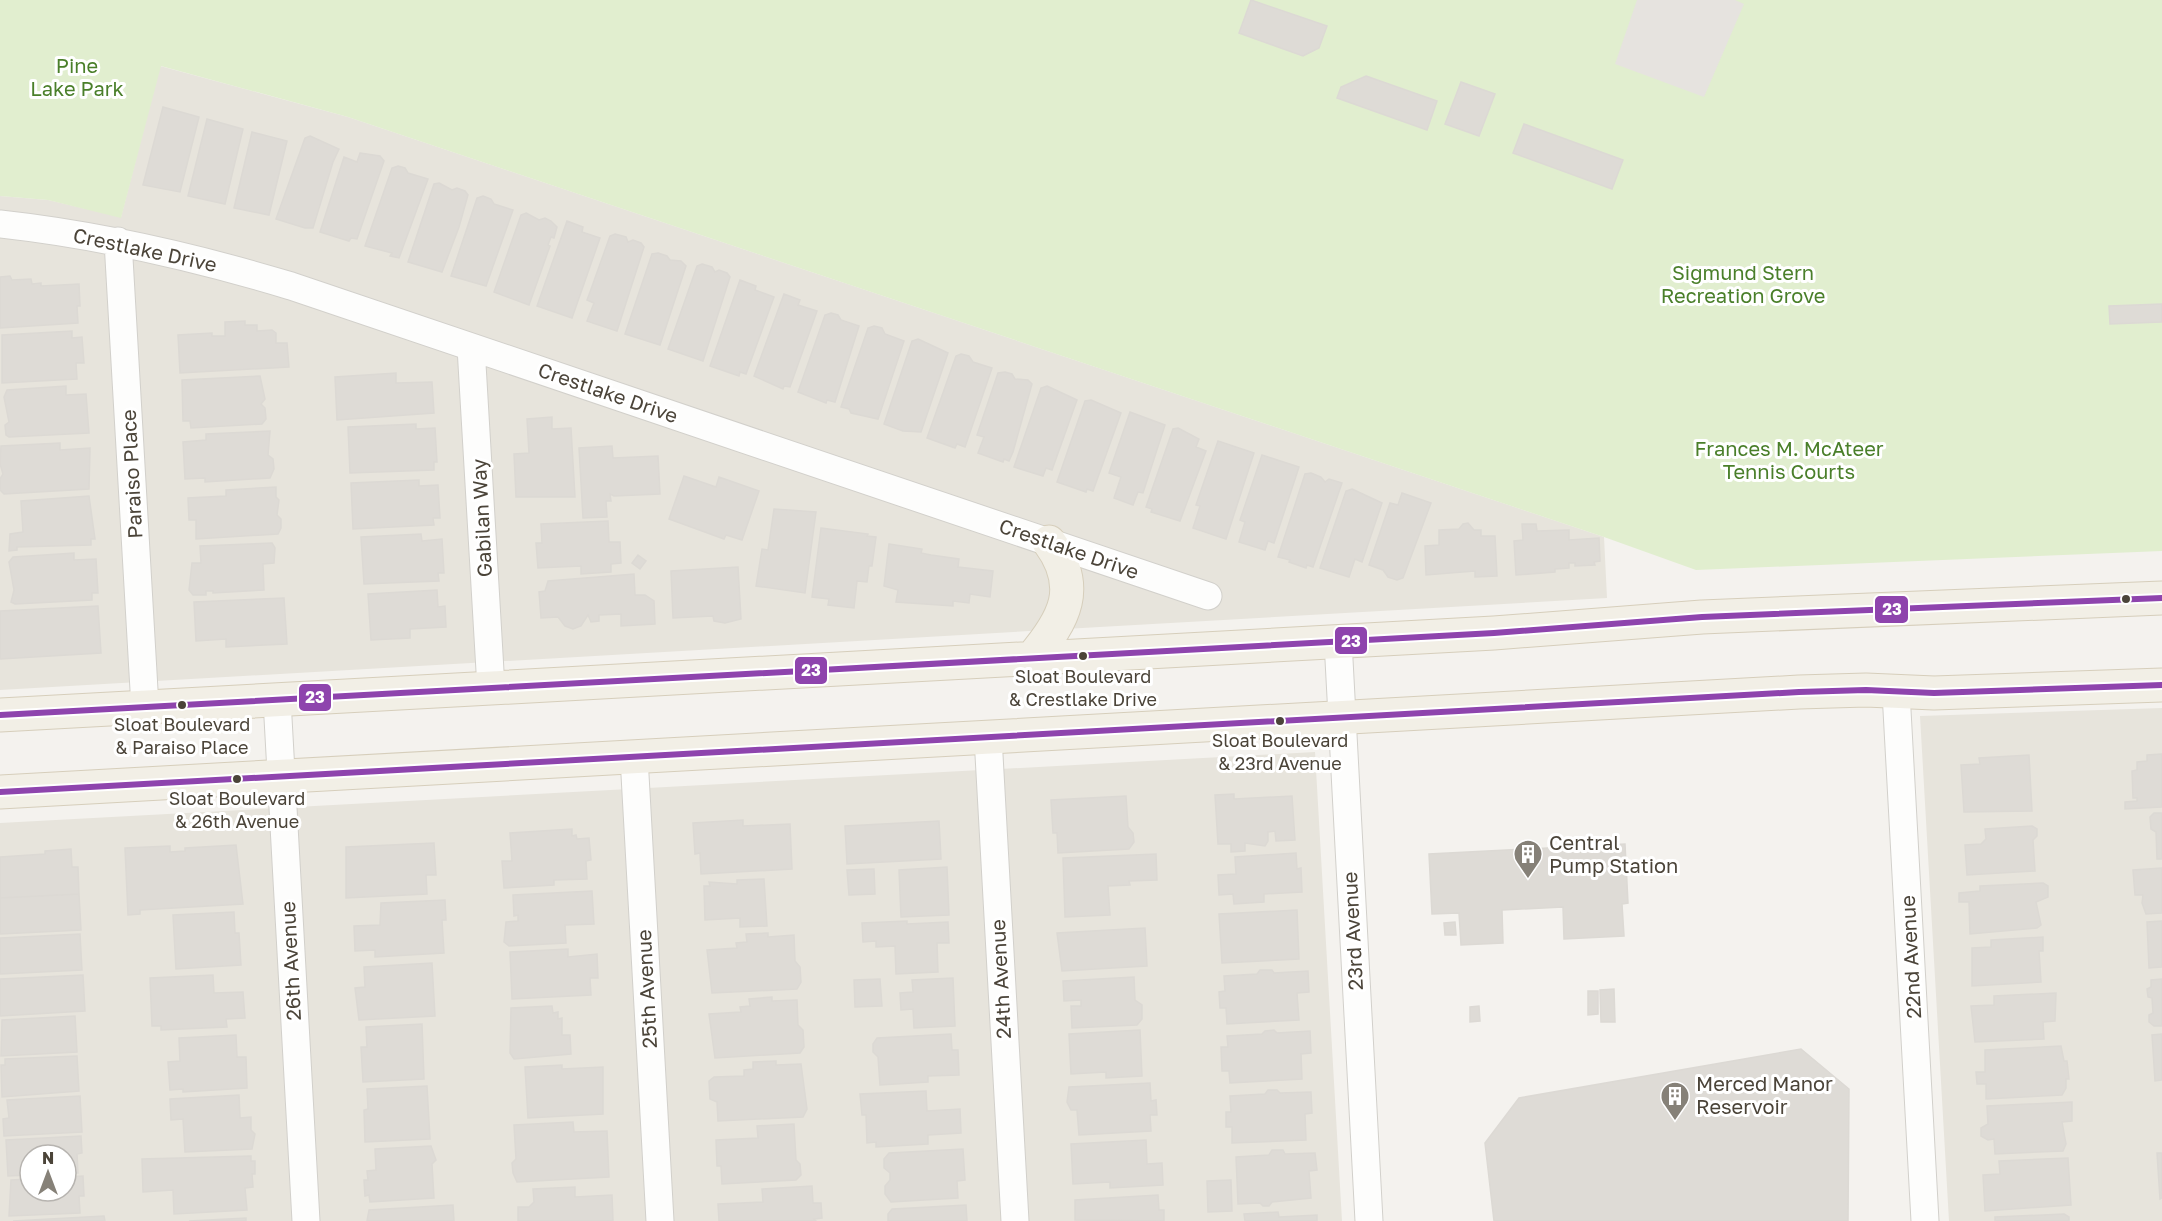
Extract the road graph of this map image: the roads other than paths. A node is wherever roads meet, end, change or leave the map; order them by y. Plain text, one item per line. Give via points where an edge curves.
1 (0, 224) edge
2 (118, 241) junction
3 (471, 347) junction
4 (1048, 542) junction
5 (1208, 596) dead end
6 (2162, 598) edge
7 (1338, 641) junction
8 (1032, 658) junction
9 (2162, 685) edge
10 (491, 688) junction
11 (1896, 692) junction
12 (277, 700) junction
13 (145, 707) junction
14 (0, 716) edge
15 (1341, 717) junction
16 (988, 737) junction
17 (634, 757) junction
18 (281, 777) junction
19 (0, 792) edge
20 (306, 1221) edge
21 (660, 1221) edge
22 (1015, 1221) edge
23 (1369, 1221) edge
24 (1925, 1221) edge

1 - 2 street, Crestlake Drive
2 - 3 street, Crestlake Drive via 250,274
2 - 13 street, Paraiso Place
3 - 4 street, Crestlake Drive
3 - 10 street, Gabilan Way
4 - 5 street, Crestlake Drive
4 - 8 main road via 1065,570 1066,598 1055,627
6 - 7 main road via 1702,617
7 - 8 main road
7 - 15 street, 23rd Avenue
8 - 10 main road
9 - 11 main road
10 - 12 main road
11 - 15 main road via 1832,690
11 - 24 street, 22nd Avenue
12 - 13 main road
12 - 18 street, 26th Avenue
13 - 14 main road
15 - 16 main road
15 - 23 street, 23rd Avenue
16 - 17 main road
16 - 22 street, 24th Avenue
17 - 18 main road
17 - 21 street, 25th Avenue
18 - 19 main road
18 - 20 street, 26th Avenue

